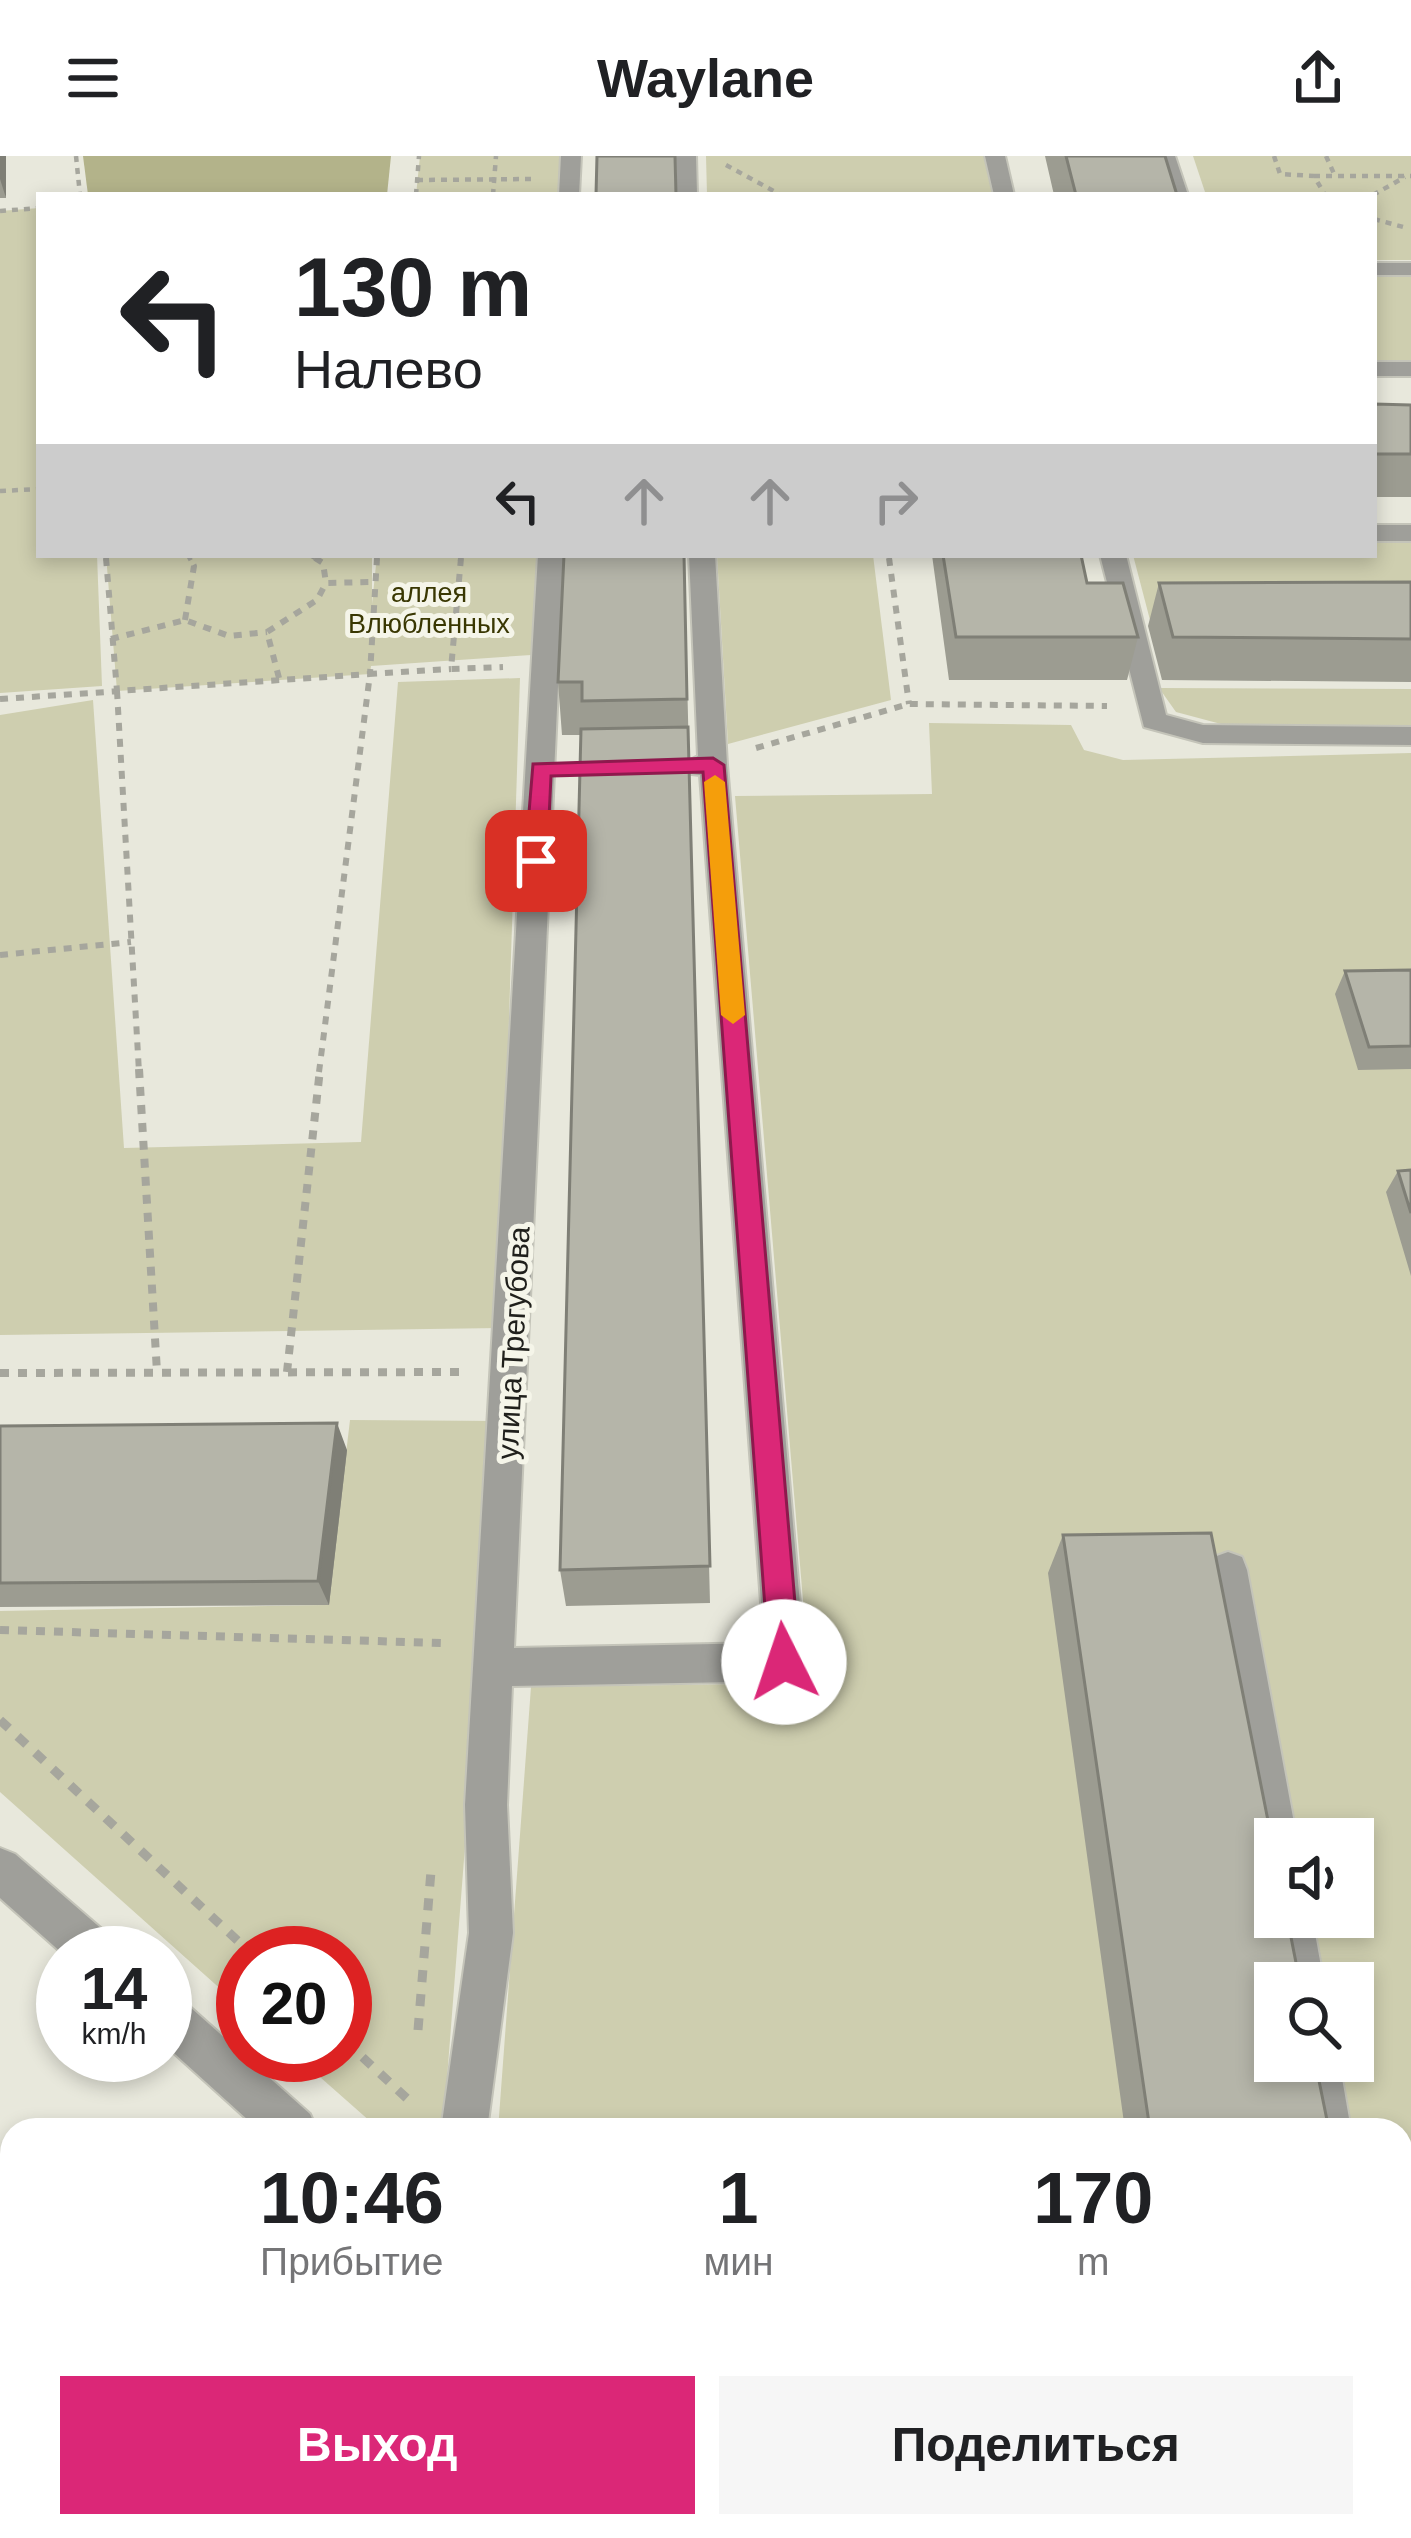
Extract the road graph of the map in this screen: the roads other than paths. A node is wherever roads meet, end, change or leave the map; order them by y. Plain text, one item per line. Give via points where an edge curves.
1 (686, 156) edge
2 (995, 156) edge
3 (1165, 156) edge
4 (687, 192) edge
5 (1003, 192) edge
6 (1177, 192) edge
7 (1377, 269) edge
8 (1411, 269) edge
9 (1377, 369) edge
10 (1411, 369) edge
11 (1377, 533) edge
12 (1411, 533) edge
13 (551, 558) edge
14 (702, 558) edge
15 (1114, 558) edge
16 (1411, 736) edge
17 (713, 762) junction
18 (670, 766) edge
19 (1228, 1570) dead end
20 (495, 1656) junction
21 (1272, 1818) edge
22 (0, 1869) edge
23 (64, 1926) edge
24 (192, 2039) edge
25 (1320, 2082) edge
26 (281, 2118) edge
27 (449, 2118) edge
28 (1326, 2118) edge

1 - 4 street
2 - 5 street
3 - 6 street
7 - 8 street
9 - 10 street
11 - 12 street
13 - 20 street, улица Трегубова via 551,768
14 - 17 street
15 - 16 street via 1154,721 1203,734
17 - 18 street
17 - 20 street via 784,1662
19 - 21 street
20 - 27 street, улица Трегубова via 486,1805 491,1933
22 - 23 street
24 - 26 street
25 - 28 street

